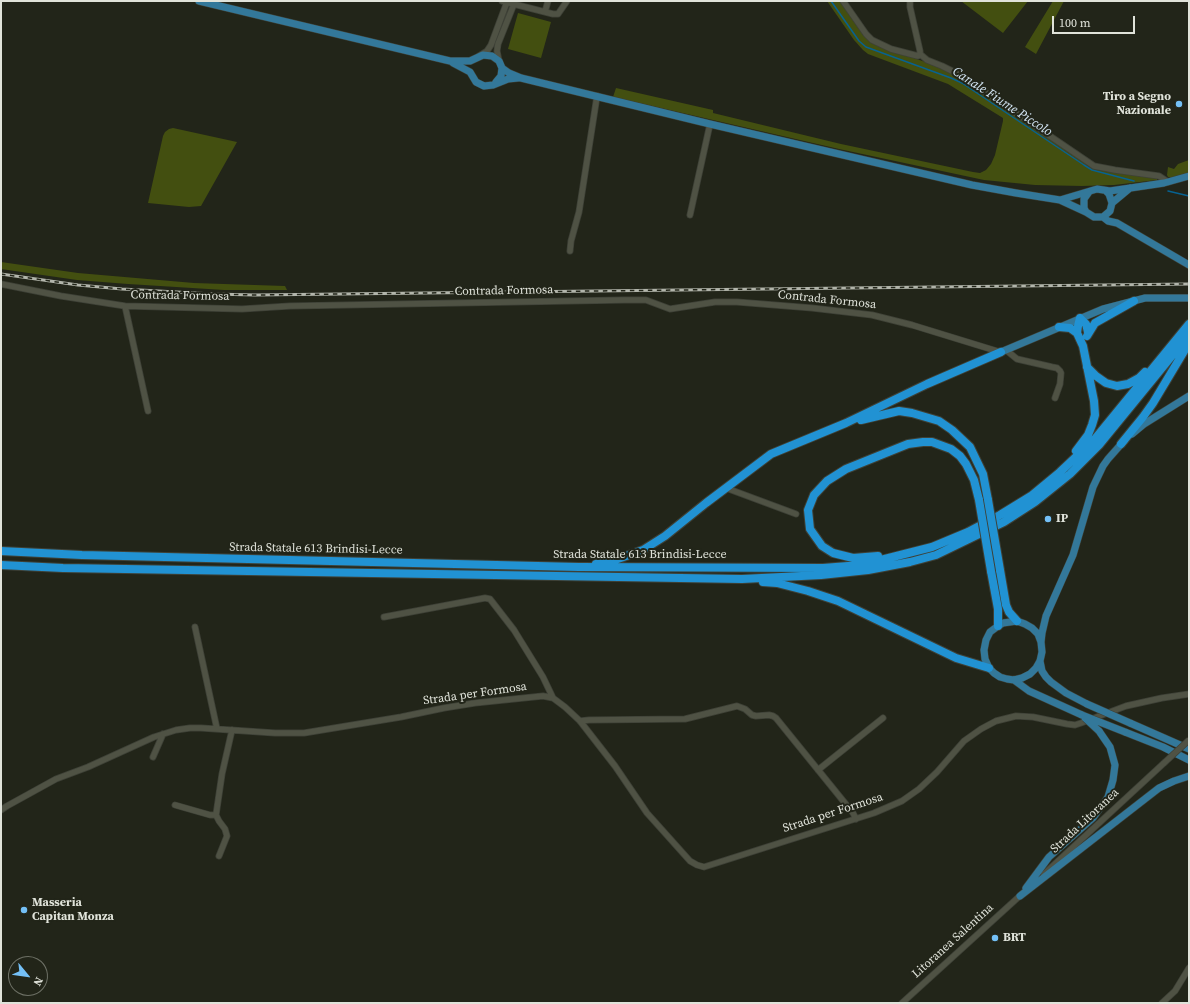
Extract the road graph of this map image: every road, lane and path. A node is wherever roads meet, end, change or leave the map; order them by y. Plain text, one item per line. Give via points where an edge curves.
1 (199, 1) edge
2 (548, 1) edge
3 (567, 1) edge
4 (842, 1) edge
5 (910, 1) edge
6 (504, 2) edge
7 (514, 4) junction
8 (545, 12) junction
9 (920, 54) junction
10 (478, 58) junction
11 (450, 61) junction
12 (500, 64) junction
13 (471, 74) junction
14 (522, 78) junction
15 (496, 82) junction
16 (597, 96) junction
17 (710, 124) junction
18 (1189, 176) edge
19 (1168, 182) junction
20 (1130, 188) junction
21 (1106, 191) junction
22 (1089, 192) junction
23 (1060, 200) junction
24 (1112, 202) junction
25 (1086, 212) junction
26 (690, 215) dead end
27 (1103, 217) junction
28 (570, 251) dead end
29 (1189, 265) edge
30 (1, 284) edge
31 (1189, 298) edge
32 (1134, 301) junction
33 (125, 306) junction
34 (1080, 318) junction
35 (1189, 324) edge
36 (1059, 327) junction
37 (1088, 332) junction
38 (1078, 333) junction
39 (1189, 335) edge
40 (1189, 344) edge
41 (1083, 346) junction
42 (1003, 351) junction
43 (1165, 353) junction
44 (1189, 356) edge
45 (1087, 366) junction
46 (1189, 396) edge
47 (1055, 398) dead end
48 (148, 411) dead end
49 (846, 423) junction
50 (1121, 444) junction
51 (1060, 472) junction
52 (726, 488) junction
53 (796, 514) dead end
54 (1, 551) edge
55 (901, 554) junction
56 (1, 565) edge
57 (579, 567) junction
58 (742, 579) junction
59 (384, 617) dead end
60 (1017, 621) junction
61 (998, 626) junction
62 (195, 627) dead end
63 (1041, 642) junction
64 (1040, 661) junction
65 (989, 668) junction
66 (1014, 680) junction
67 (1189, 694) edge
68 (553, 698) junction
69 (1082, 715) junction
70 (883, 718) dead end
71 (580, 722) junction
72 (217, 729) junction
73 (232, 730) junction
74 (163, 734) junction
75 (1189, 740) edge
76 (1189, 749) edge
77 (153, 757) dead end
78 (1189, 760) edge
79 (818, 770) junction
80 (1189, 776) edge
81 (176, 805) dead end
82 (1, 810) edge
83 (216, 815) junction
84 (856, 819) junction
85 (219, 856) dead end
86 (1020, 896) junction
87 (1189, 968) edge
88 (902, 1003) edge
89 (1162, 1003) edge

1 - 11 main road
2 - 8 street
3 - 8 street via 558,14
4 - 9 street via 872,40 891,49 918,56
5 - 9 street
6 - 7 street
6 - 10 street via 490,45
7 - 8 street
7 - 12 street via 498,44
9 - 19 street via 927,60 960,75 1094,166 1159,176
10 - 11 main road via 463,62
10 - 12 main road via 483,55 492,56
10 - 13 main road via 472,66
11 - 13 main road
12 - 14 main road via 509,73
12 - 15 main road via 501,76
13 - 15 main road via 476,82 484,86
14 - 15 main road
14 - 16 main road
16 - 17 main road
16 - 28 street
17 - 23 main road via 972,185
17 - 26 street
18 - 19 main road
19 - 20 main road
20 - 21 main road
20 - 24 main road
21 - 22 main road via 1097,189
21 - 24 main road
22 - 23 main road
22 - 25 main road via 1084,199
23 - 25 main road
24 - 27 main road via 1110,211
25 - 27 main road via 1094,217
27 - 29 main road
30 - 33 street, Contrada Formosa
31 - 32 main road via 1145,298
32 - 34 main road
32 - 37 highway via 1095,323
33 - 42 street, Contrada Formosa via 242,309 646,300 670,309 715,302 737,302 872,315
33 - 48 street
34 - 36 main road
34 - 37 highway via 1086,324
34 - 38 highway
35 - 43 highway, Strada Statale 613 Brindisi-Lecce
36 - 38 highway via 1070,328
36 - 42 main road
37 - 41 highway
38 - 41 highway
39 - 58 highway, Strada Statale 613 Brindisi-Lecce via 1099,446 1035,502 1004,522 936,555 910,562 821,575
40 - 44 highway
40 - 50 highway via 1153,403
41 - 45 highway
42 - 47 street, Contrada Formosa via 1018,359 1057,368 1061,373
42 - 49 highway
43 - 45 highway via 1139,378 1117,386 1106,383
43 - 51 highway, Strada Statale 613 Brindisi-Lecce via 1094,440
45 - 51 highway via 1095,414 1088,435
46 - 50 main road via 1144,424
49 - 52 highway via 771,454
49 - 60 highway, bridge via 899,411 912,413 939,421 970,447 983,474 1006,606
50 - 63 main road via 1106,462 1093,487 1073,555 1046,616
51 - 55 highway, Strada Statale 613 Brindisi-Lecce via 1031,496 968,532 932,547
52 - 53 street
52 - 57 highway via 666,536 644,550 615,560
54 - 57 highway, Strada Statale 613 Brindisi-Lecce
55 - 57 highway, Strada Statale 613 Brindisi-Lecce via 861,565 823,568
55 - 61 highway, bridge via 854,558 832,553 822,546 810,529 808,510 814,495 827,481 846,469 908,444 932,442 951,449 966,464 974,480 998,609
56 - 58 highway, Strada Statale 613 Brindisi-Lecce
58 - 65 highway via 778,583 838,601 956,658
59 - 68 street, Strada per Formosa via 490,599 514,630
60 - 61 main road
60 - 63 main road via 1032,628
61 - 65 main road via 990,632 986,640 984,650
62 - 72 street
63 - 64 main road
64 - 66 main road via 1030,674
64 - 76 main road, bridge via 1042,671 1051,682 1066,693
65 - 66 main road via 1000,677
66 - 69 main road via 1029,691
67 - 84 street, Strada per Formosa via 1126,706 1075,725 1016,716 996,721 964,741 937,772 902,801
68 - 71 street, Strada per Formosa
68 - 73 street, Strada per Formosa via 543,696 475,703 304,732
69 - 78 main road, bridge
69 - 86 main road, bridge via 1099,731 1110,747 1115,765 1108,797 1093,818 1049,857
70 - 79 street
71 - 79 street via 685,719 738,706 752,715 769,715 776,718
71 - 84 street, Strada per Formosa via 615,766 647,813 690,861 704,867
72 - 73 street, Strada per Formosa
72 - 74 street, Strada per Formosa via 190,728
73 - 83 street
74 - 77 street
74 - 82 street, Strada per Formosa via 56,779
75 - 86 street, Strada Litoranea, bridge
79 - 84 street
80 - 86 main road via 1159,788
81 - 83 street
83 - 85 street via 227,836
86 - 88 street, Litoranea Salentina
87 - 89 street via 1175,991

